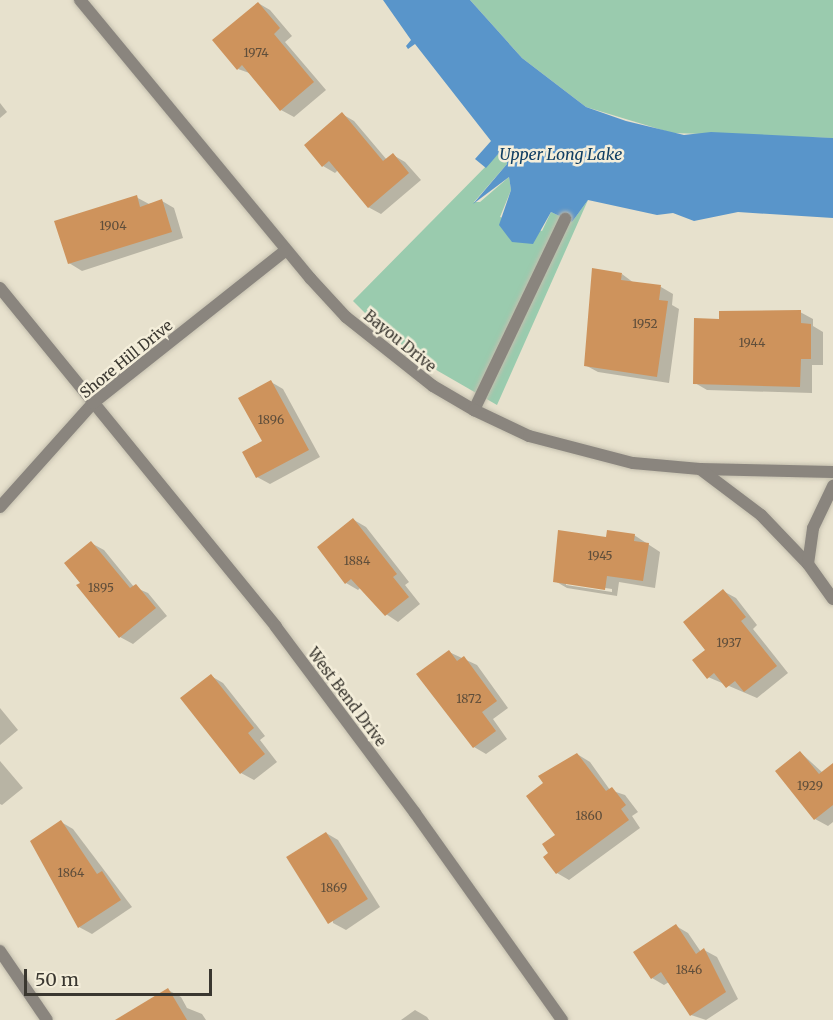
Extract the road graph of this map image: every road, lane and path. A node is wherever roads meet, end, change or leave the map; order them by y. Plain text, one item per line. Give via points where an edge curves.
1 (80, 0) edge
2 (565, 219) dead end
3 (286, 250) junction
4 (0, 288) edge
5 (93, 403) junction
6 (474, 410) junction
7 (700, 469) junction
8 (833, 472) edge
9 (833, 486) edge
10 (0, 507) edge
11 (808, 564) junction
12 (833, 599) edge
13 (0, 951) edge
14 (47, 1020) edge
15 (562, 1020) edge

1 - 3 street, Bayou Drive
2 - 6 street
3 - 5 street, Shore Hill Drive
3 - 6 street, Bayou Drive via 346,317 432,386
4 - 5 street, West Bend Drive
5 - 10 street, Shore Hill Drive
5 - 15 street, West Bend Drive via 303,663
6 - 7 street, Bayou Drive via 529,436 573,450 633,463
7 - 8 street, Bayou Drive
7 - 11 street via 761,515
9 - 11 street via 813,528
11 - 12 street
13 - 14 street

